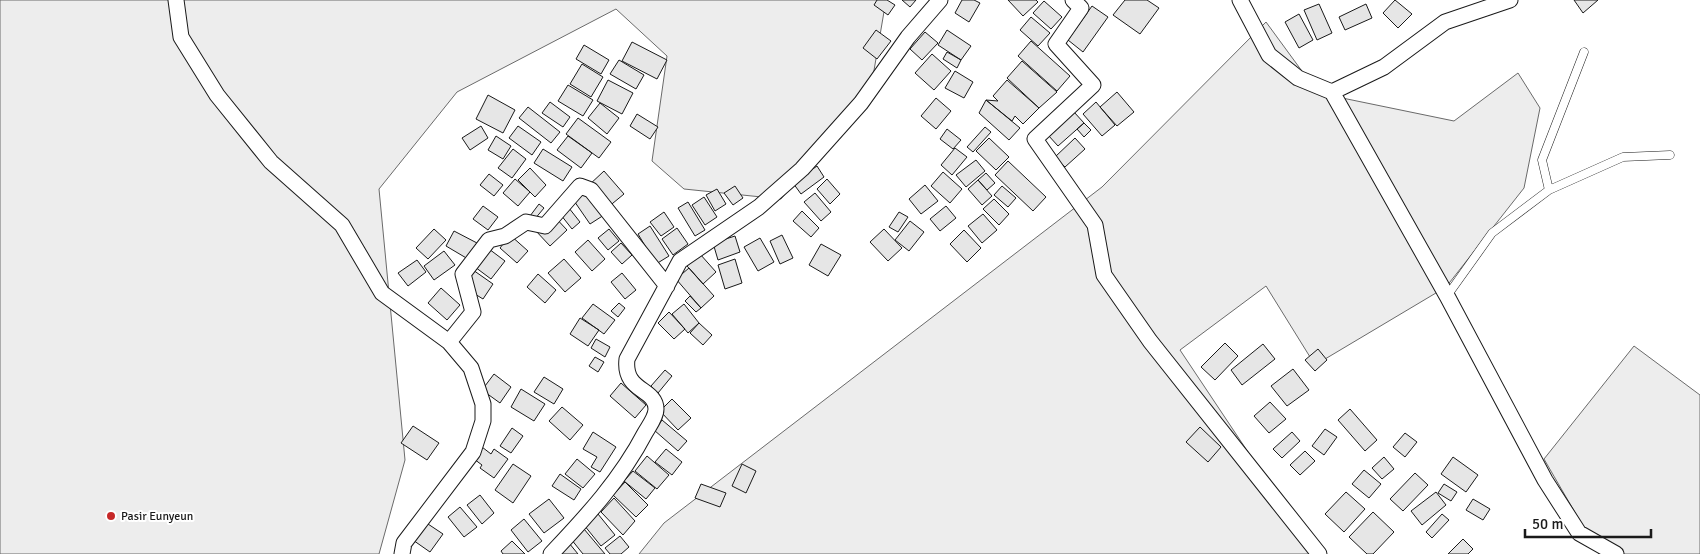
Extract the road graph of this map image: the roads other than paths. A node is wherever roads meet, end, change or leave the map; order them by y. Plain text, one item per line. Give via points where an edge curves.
1 (176, 0) edge
2 (940, 0) edge
3 (1074, 0) edge
4 (1240, 0) edge
5 (1510, 0) edge
6 (1584, 52) dead end
7 (1332, 92) junction
8 (1670, 155) dead end
9 (1549, 190) junction
10 (667, 286) junction
11 (1447, 296) junction
12 (449, 342) junction
13 (402, 554) edge
14 (551, 554) edge
15 (1319, 554) edge
16 (1616, 554) edge

1 - 12 street via 181,37 217,95 271,162 342,225 382,293
2 - 10 street via 908,37 861,103 802,169 759,207 680,261
3 - 15 street via 1082,8 1056,44 1093,85 1034,139 1095,225 1104,275 1150,342
4 - 7 street via 1270,55 1298,78
5 - 7 street via 1445,22 1384,66
6 - 9 lane via 1542,160
7 - 11 street
8 - 9 lane via 1623,157
9 - 11 lane via 1492,234
10 - 12 street via 592,190 580,186 545,226 526,222 505,236 488,240 463,274 473,312
10 - 14 street via 628,359 626,370 630,379 653,399 656,408 653,418 634,454 599,503
11 - 16 street via 1545,480 1579,533
12 - 13 street via 471,368 483,404 483,421 473,452 404,544

